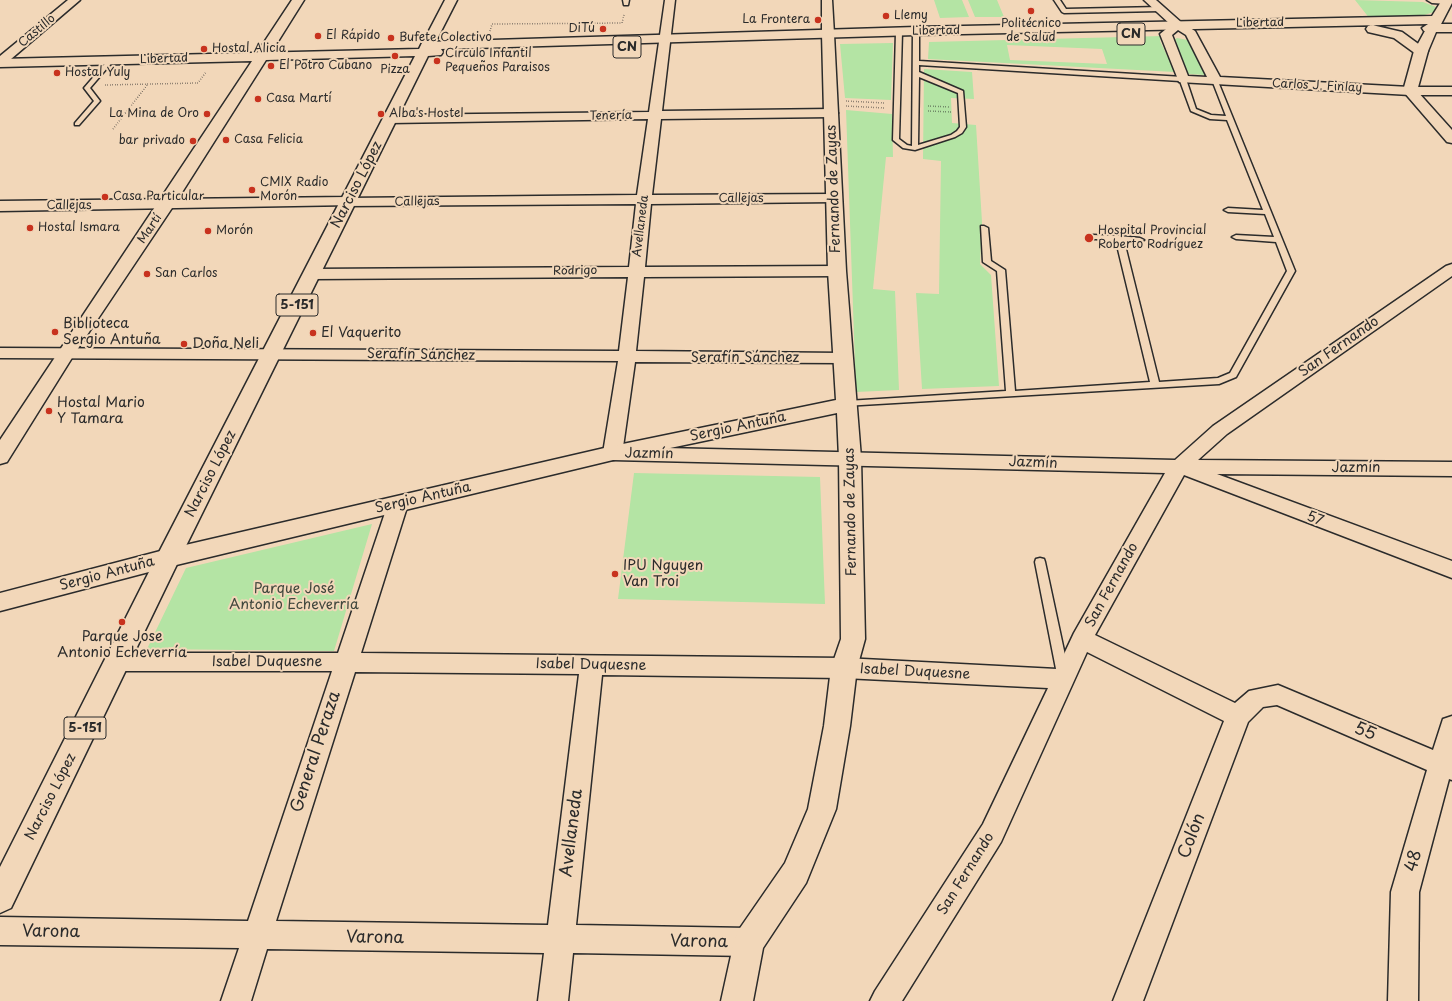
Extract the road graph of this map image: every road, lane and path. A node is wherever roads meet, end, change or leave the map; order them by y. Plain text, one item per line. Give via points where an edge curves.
1 (75, 0) edge
2 (298, 0) edge
3 (451, 0) edge
4 (670, 0) edge
5 (827, 0) edge
6 (1057, 0) edge
7 (1150, 0) edge
8 (1432, 0) edge
9 (1447, 0) edge
10 (626, 2) edge
11 (1160, 9) junction
12 (1452, 20) edge
13 (1434, 24) junction
14 (1178, 25) junction
15 (1452, 28) edge
16 (1372, 29) junction
17 (1191, 33) junction
18 (1166, 34) junction
19 (899, 35) junction
20 (916, 35) junction
21 (828, 37) junction
22 (666, 42) junction
23 (484, 44) junction
24 (426, 49) junction
25 (1421, 51) junction
26 (262, 56) junction
27 (217, 57) junction
28 (110, 60) junction
29 (0, 62) edge
30 (916, 63) junction
31 (916, 73) junction
32 (1183, 79) junction
33 (1215, 80) junction
34 (148, 84) junction
35 (90, 85) junction
36 (1410, 92) junction
37 (1452, 92) edge
38 (832, 114) junction
39 (656, 115) junction
40 (1230, 118) junction
41 (390, 119) junction
42 (77, 124) dead end
43 (113, 129) dead end
44 (1452, 139) edge
45 (915, 148) junction
46 (834, 198) junction
47 (644, 199) junction
48 (347, 202) junction
49 (166, 205) junction
50 (0, 206) edge
51 (1228, 210) dead end
52 (1267, 212) junction
53 (984, 228) dead end
54 (1096, 237) dead end
55 (1236, 237) dead end
56 (1119, 238) junction
57 (1140, 240) dead end
58 (1278, 240) junction
59 (1452, 269) edge
60 (636, 271) junction
61 (837, 271) junction
62 (313, 274) junction
63 (0, 353) edge
64 (66, 353) junction
65 (272, 353) junction
66 (627, 357) junction
67 (842, 358) junction
68 (1155, 385) junction
69 (1011, 394) junction
70 (847, 404) junction
71 (613, 453) junction
72 (0, 457) edge
73 (850, 458) junction
74 (1179, 467) junction
75 (1452, 469) edge
76 (398, 504) junction
77 (168, 558) junction
78 (1040, 562) dead end
79 (1452, 570) edge
80 (0, 602) edge
81 (1082, 639) junction
82 (118, 662) junction
83 (345, 662) junction
84 (592, 665) junction
85 (844, 668) junction
86 (1064, 679) junction
87 (1278, 695) joint
88 (1238, 716) junction
89 (1452, 726) edge
90 (1446, 766) edge
91 (0, 898) edge
92 (0, 931) edge
93 (256, 936) junction
94 (560, 940) junction
95 (749, 942) junction
96 (236, 1001) edge
97 (554, 1001) edge
98 (737, 1001) edge
99 (885, 1001) edge
100 (1128, 1001) edge
101 (1403, 1001) edge

1 - 29 street, Castillo
2 - 26 main road, Martí
3 - 24 main road, Narciso López
4 - 22 street, Avellaneda
5 - 21 street, Fernando de Zayas
6 - 11 lane via 1064,11
7 - 11 street
8 - 9 street
9 - 13 main road
10 - 23 path via 622,23 492,24
11 - 14 street
12 - 13 main road, Libertad
13 - 14 main road, Libertad / CN
13 - 15 main road, Libertad
13 - 16 main road, Libertad / CN
13 - 25 main road
14 - 17 street
14 - 18 street
14 - 20 main road, Libertad / CN
16 - 17 main road, Libertad / CN
16 - 25 main road via 1398,35
17 - 18 main road, Libertad / CN
17 - 33 street
18 - 20 main road, Libertad / CN
18 - 32 street
19 - 20 main road, Libertad / CN
19 - 21 main road, Libertad / CN
19 - 45 lane via 896,140 905,147
20 - 30 lane
21 - 22 main road, Libertad / CN
21 - 38 main road, Fernando de Zayas
22 - 23 main road, Libertad / CN
22 - 24 main road, Libertad / CN
22 - 39 street, Avellaneda
23 - 24 main road, Libertad / CN
24 - 26 main road, Libertad / CN
24 - 41 main road, Narciso López / 5-151
25 - 36 main road
26 - 27 main road, Libertad / CN
26 - 49 main road, Martí
27 - 28 main road, Libertad / CN
27 - 34 path via 198,83
28 - 29 main road, Libertad / CN
28 - 35 lane
30 - 31 lane
30 - 32 lane
31 - 45 lane
31 - 45 lane via 961,92 963,127 953,136
32 - 33 street, Carlos J. Finlay
32 - 40 lane via 1196,112 1210,117
33 - 36 street, Carlos J. Finlay
33 - 40 lane
34 - 35 path
34 - 43 path
35 - 42 lane via 87,88 97,101
36 - 37 street, Carlos J. Finlay
36 - 44 main road
38 - 39 street, Tenería
38 - 46 main road, Fernando de Zayas
39 - 41 street, Tenería
39 - 47 street, Avellaneda
40 - 52 lane
41 - 48 main road, Narciso López / 5-151
46 - 47 street, Callejas
46 - 61 main road, Fernando de Zayas
47 - 48 street, Callejas
47 - 60 street, Avellaneda
48 - 49 main road, Callejas
48 - 62 main road, Narciso López / 5-151
49 - 50 main road, Callejas
49 - 64 main road, Martí
51 - 52 lane
52 - 58 lane
53 - 69 lane via 987,262 1001,270
54 - 56 lane
55 - 58 lane
56 - 57 lane
56 - 68 lane
58 - 68 lane via 1291,271 1234,375 1219,381
59 - 74 street, San Fernando via 1220,430
60 - 61 street, Rodrigo
60 - 62 street, Rodrigo
60 - 66 street, Avellaneda
61 - 67 main road, Fernando de Zayas
62 - 65 main road, Narciso López / 5-151
63 - 64 street, Serafín Sánchez
64 - 65 street, Serafín Sánchez
64 - 72 main road, Martí
65 - 66 street, Serafín Sánchez
65 - 77 main road, Narciso López / 5-151
66 - 67 street, Serafín Sánchez
66 - 71 street, Avellaneda
67 - 70 main road, Fernando de Zayas
68 - 69 lane
69 - 70 lane
70 - 71 main road, Sergio Antuña
70 - 73 main road, Fernando de Zayas
71 - 73 street, Jazmín
71 - 76 main road, Sergio Antuña
73 - 74 street, Jazmín
73 - 85 main road, Fernando de Zayas via 853,639
74 - 75 street, Jazmín
74 - 79 street, 57
74 - 81 street, San Fernando
76 - 77 main road, Sergio Antuña
76 - 83 street, General Peraza
77 - 80 main road, Sergio Antuña
77 - 82 main road, Narciso López / 5-151
78 - 86 lane
81 - 86 street, San Fernando
81 - 88 street
82 - 83 street, Isabel Duquesne
82 - 91 main road, Narciso López / 5-151
83 - 84 street, Isabel Duquesne
83 - 93 street, General Peraza
84 - 85 street, Isabel Duquesne
84 - 94 street, Avellaneda
85 - 86 street, Isabel Duquesne
85 - 95 main road, Fernando de Zayas via 837,726 822,809 796,873
86 - 99 street, San Fernando via 992,833
87 - 88 street, Colón via 1257,698
87 - 90 street, 55
88 - 100 street, Colón
89 - 90 street, 48
90 - 101 street, 48 via 1405,892
92 - 93 street, Varona
93 - 94 street, Varona
93 - 96 street, General Peraza
94 - 95 street, Varona
94 - 97 street, Avellaneda
95 - 98 main road, Fernando de Zayas

